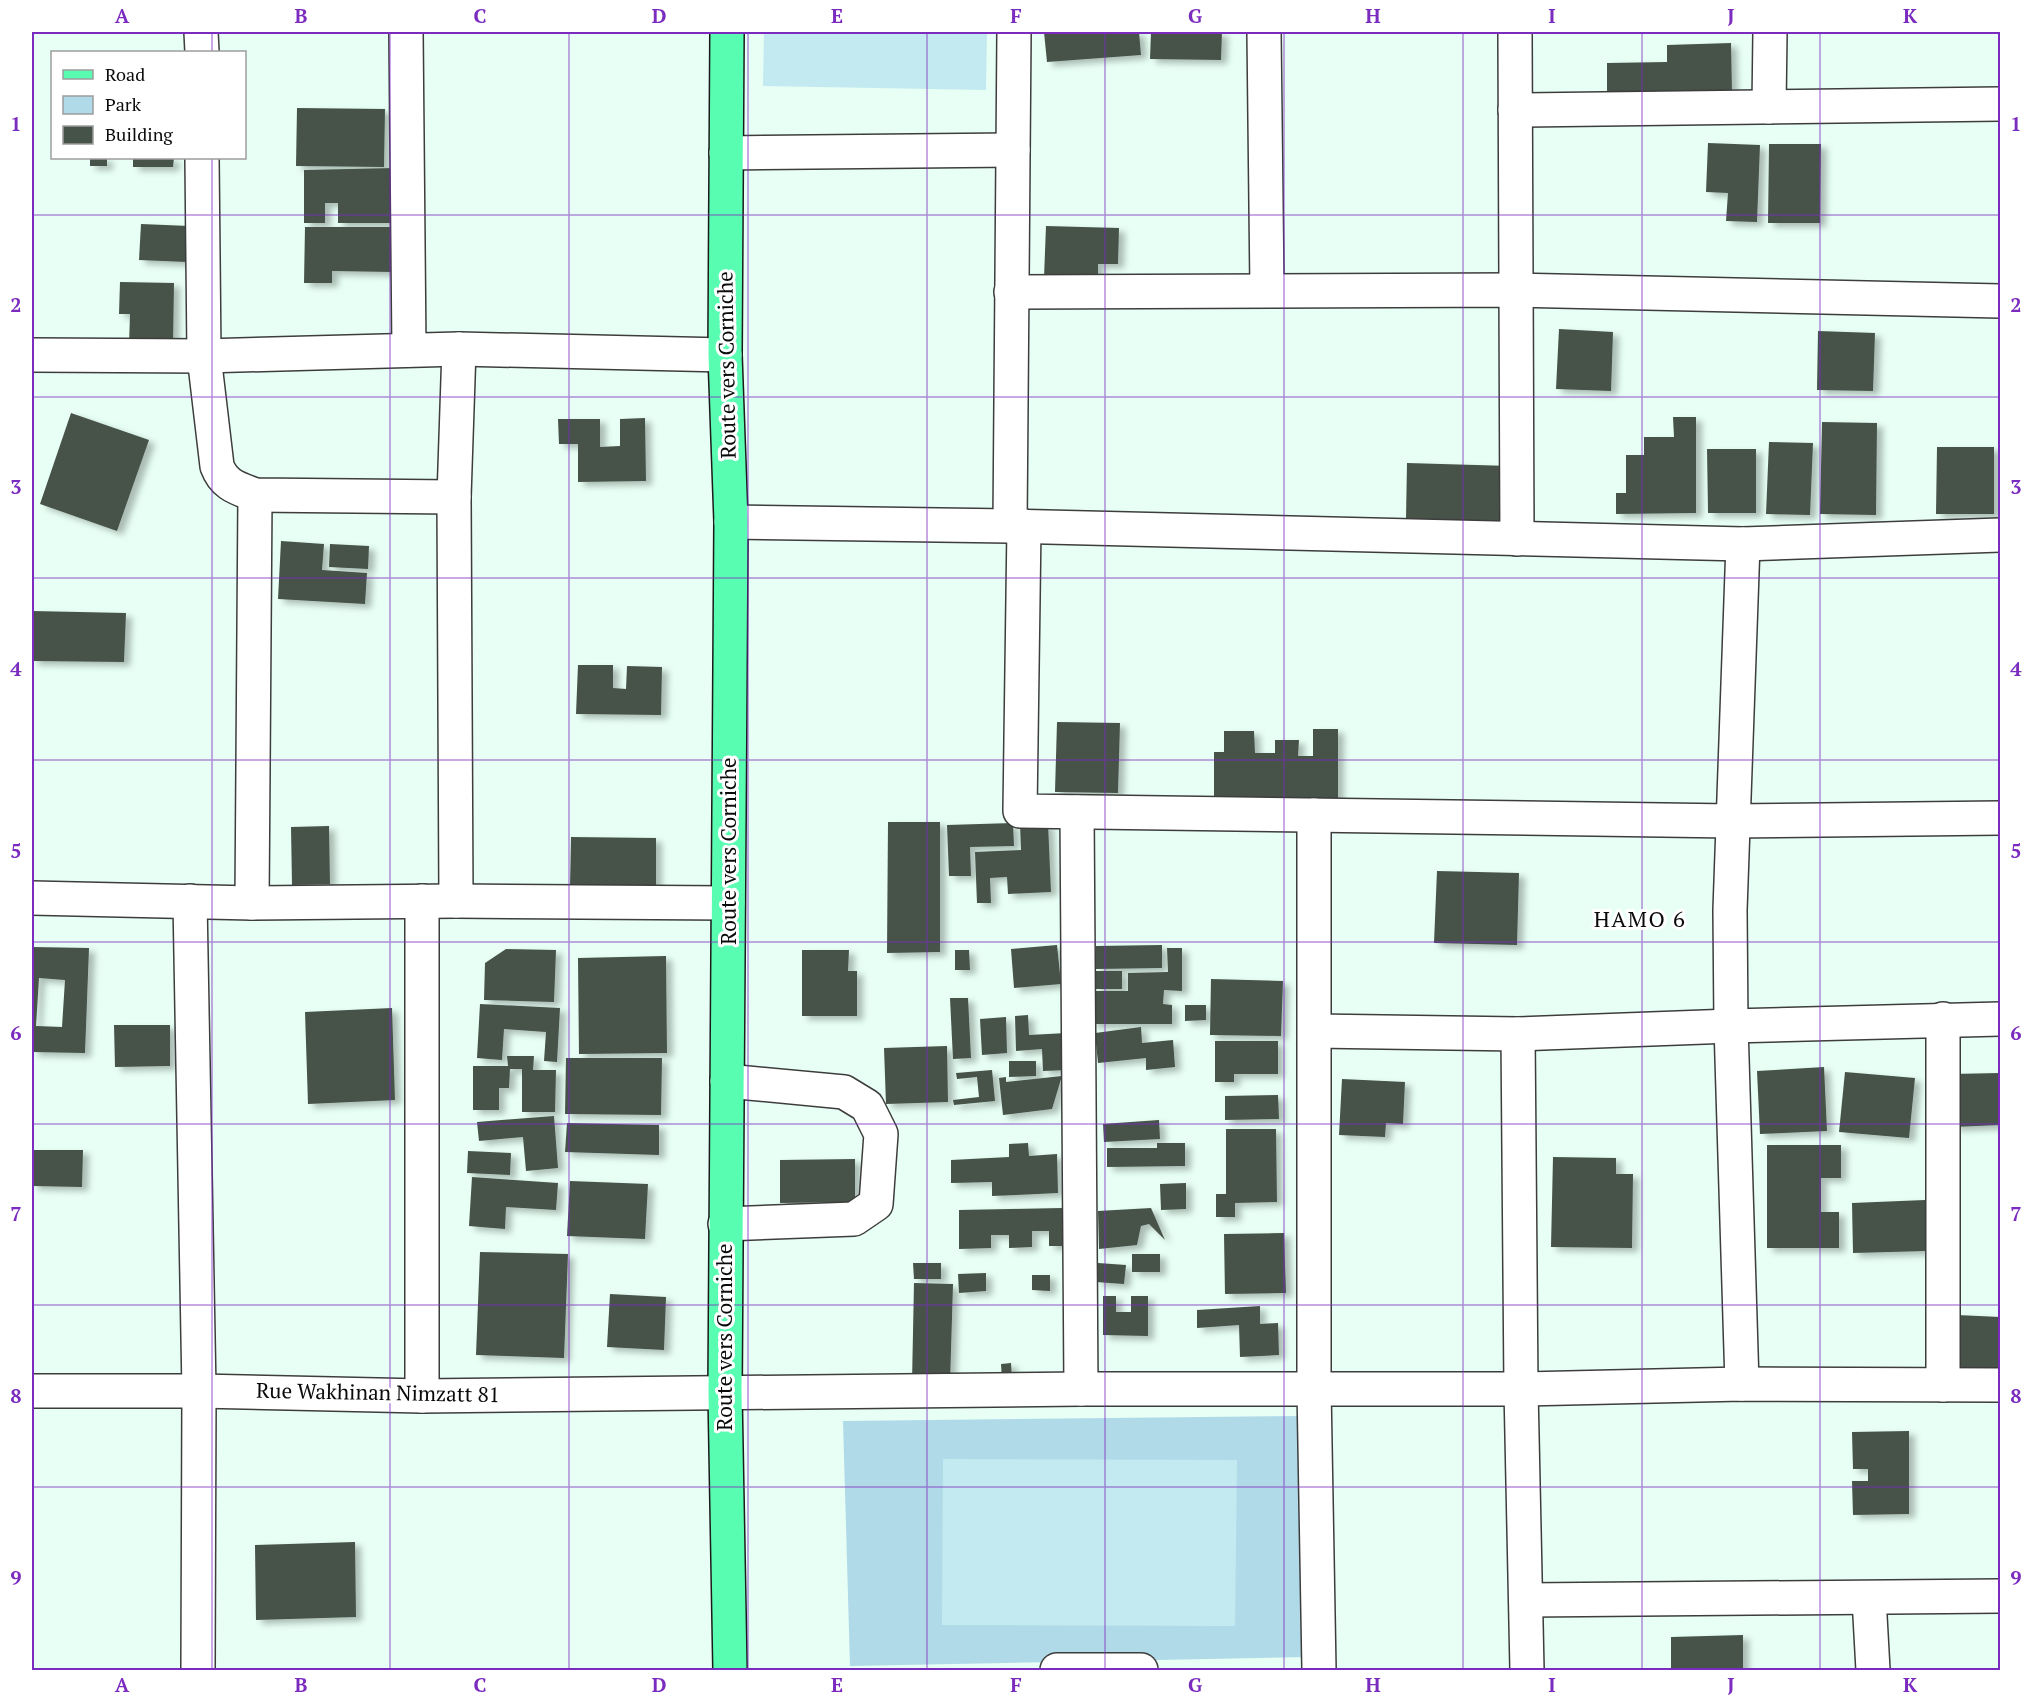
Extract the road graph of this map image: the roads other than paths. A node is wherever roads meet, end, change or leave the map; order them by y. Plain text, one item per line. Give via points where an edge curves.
1 (201, 32) edge
2 (406, 32) edge
3 (727, 32) edge
4 (1014, 32) edge
5 (1264, 32) edge
6 (1515, 32) edge
7 (1770, 32) edge
8 (201, 51) edge
9 (2001, 104) edge
10 (1769, 107) junction
11 (1515, 110) junction
12 (1013, 150) junction
13 (726, 153) junction
14 (202, 159) edge
15 (1267, 290) junction
16 (1516, 290) junction
17 (1011, 292) junction
18 (2001, 301) edge
19 (459, 349) junction
20 (409, 350) junction
21 (32, 355) edge
22 (725, 355) junction
23 (204, 356) junction
24 (255, 495) junction
25 (454, 497) junction
26 (731, 522) junction
27 (1017, 526) junction
28 (2001, 535) edge
29 (1517, 539) junction
30 (1743, 544) junction
31 (1077, 812) junction
32 (1314, 815) junction
33 (2001, 818) edge
34 (1732, 821) junction
35 (32, 898) edge
36 (422, 901) junction
37 (456, 901) junction
38 (190, 902) junction
39 (252, 903) junction
40 (728, 903) junction
41 (1943, 1019) junction
42 (2001, 1019) edge
43 (1731, 1026) junction
44 (1316, 1031) junction
45 (1518, 1034) junction
46 (727, 1081) junction
47 (725, 1224) junction
48 (1742, 1384) junction
49 (1943, 1385) junction
50 (2001, 1385) edge
51 (1314, 1388) junction
52 (1081, 1389) junction
53 (1521, 1389) junction
54 (32, 1391) edge
55 (200, 1391) junction
56 (725, 1392) junction
57 (422, 1396) junction
58 (2001, 1596) edge
59 (1869, 1598) junction
60 (1527, 1600) junction
61 (1073, 1670) edge
62 (198, 1671) edge
63 (730, 1671) edge
64 (1057, 1671) edge
65 (1141, 1671) edge
66 (1319, 1671) edge
67 (1527, 1671) edge
68 (1873, 1671) edge

1 - 8 street
2 - 20 street
3 - 13 main road, Route vers Corniche
4 - 12 street
5 - 15 street
6 - 11 street
7 - 10 street
9 - 10 street
10 - 11 street
11 - 16 street
12 - 13 street
12 - 17 street
13 - 22 main road, Route vers Corniche
14 - 23 street
15 - 16 street
15 - 17 street
16 - 18 street
16 - 29 street
17 - 27 street
19 - 20 street
19 - 22 street
19 - 25 street
20 - 23 street
21 - 23 street
22 - 26 main road, Route vers Corniche
23 - 24 street via 220,476 228,484
24 - 25 street
24 - 39 street
25 - 37 street
26 - 27 street
26 - 40 main road, Route vers Corniche
27 - 29 street
27 - 31 street via 1020,811
28 - 30 street
29 - 30 street
30 - 34 street
31 - 32 street
31 - 52 street
32 - 34 street
32 - 44 street
33 - 34 street
34 - 43 street
35 - 38 street
36 - 37 street
36 - 39 street
36 - 57 street
37 - 40 street
38 - 39 street
38 - 55 street
40 - 46 main road, Route vers Corniche
41 - 42 street
41 - 43 street
41 - 49 street
43 - 45 street
43 - 48 street
44 - 45 street
44 - 51 street
45 - 53 street
46 - 47 main road, Route vers Corniche
46 - 47 street via 844,1092 867,1106 881,1134 876,1204 854,1219
47 - 56 main road, Route vers Corniche
48 - 49 street, Rue Wakhinan Nimzatt 81
48 - 53 street, Rue Wakhinan Nimzatt 81
49 - 50 street, Rue Wakhinan Nimzatt 81
51 - 52 street, Rue Wakhinan Nimzatt 81
51 - 53 street, Rue Wakhinan Nimzatt 81
51 - 66 street
52 - 56 street, Rue Wakhinan Nimzatt 81
53 - 60 street
54 - 55 street, Rue Wakhinan Nimzatt 81
55 - 57 street, Rue Wakhinan Nimzatt 81
55 - 62 street
56 - 57 street, Rue Wakhinan Nimzatt 81
56 - 63 main road, Route vers Corniche
58 - 59 street
59 - 60 street
59 - 68 street
60 - 67 street
61 - 64 street
61 - 65 street

